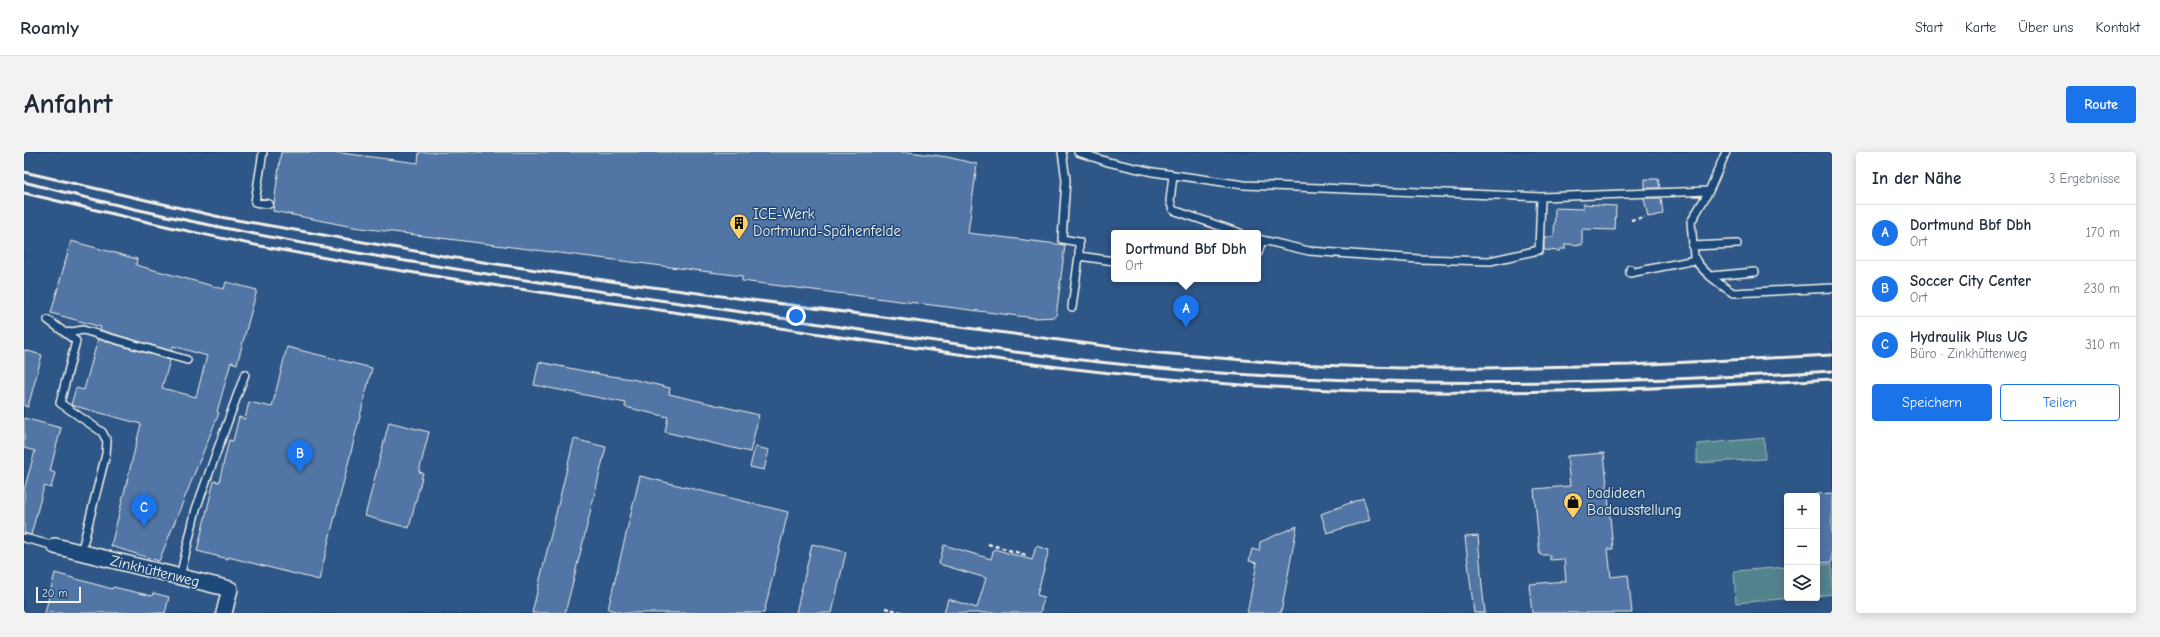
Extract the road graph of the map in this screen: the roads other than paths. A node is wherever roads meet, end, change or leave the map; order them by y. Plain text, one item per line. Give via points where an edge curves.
1 (263, 152) edge
2 (1062, 152) edge
3 (1078, 152) edge
4 (1726, 152) edge
5 (1173, 175) junction
6 (1709, 191) junction
7 (1542, 197) junction
8 (269, 204) dead end
9 (1231, 230) edge
10 (1261, 240) edge
11 (1737, 244) dead end
12 (1692, 246) junction
13 (1079, 256) junction
14 (1695, 260) junction
15 (1111, 261) edge
16 (1630, 269) dead end
17 (1755, 272) dead end
18 (1711, 276) junction
19 (1832, 288) edge
20 (1072, 307) dead end
21 (48, 320) dead end
22 (66, 333) junction
23 (187, 360) dead end
24 (245, 374) dead end
25 (24, 538) edge
26 (55, 546) joint
27 (81, 553) junction
28 (180, 577) junction
29 (224, 613) edge

1 - 8 lane via 255,202
2 - 13 lane via 1066,180 1062,239 1079,242
3 - 5 lane via 1108,162
4 - 6 lane
5 - 7 lane via 1244,185
5 - 9 lane via 1170,201 1173,210
6 - 7 lane
6 - 12 lane via 1691,222
7 - 10 lane via 1539,250 1490,261 1309,251
11 - 12 lane
12 - 14 lane
13 - 15 lane
13 - 20 lane
14 - 16 lane via 1630,273
14 - 18 lane
17 - 18 lane
18 - 19 lane via 1733,293
21 - 22 lane
22 - 23 lane via 83,330
22 - 27 lane via 76,341 60,403 102,432 107,442
24 - 28 lane via 196,509
25 - 26 lane
26 - 27 street, Zinkhüttenweg
27 - 28 street, Zinkhüttenweg
28 - 29 street, Zinkhüttenweg via 230,589

